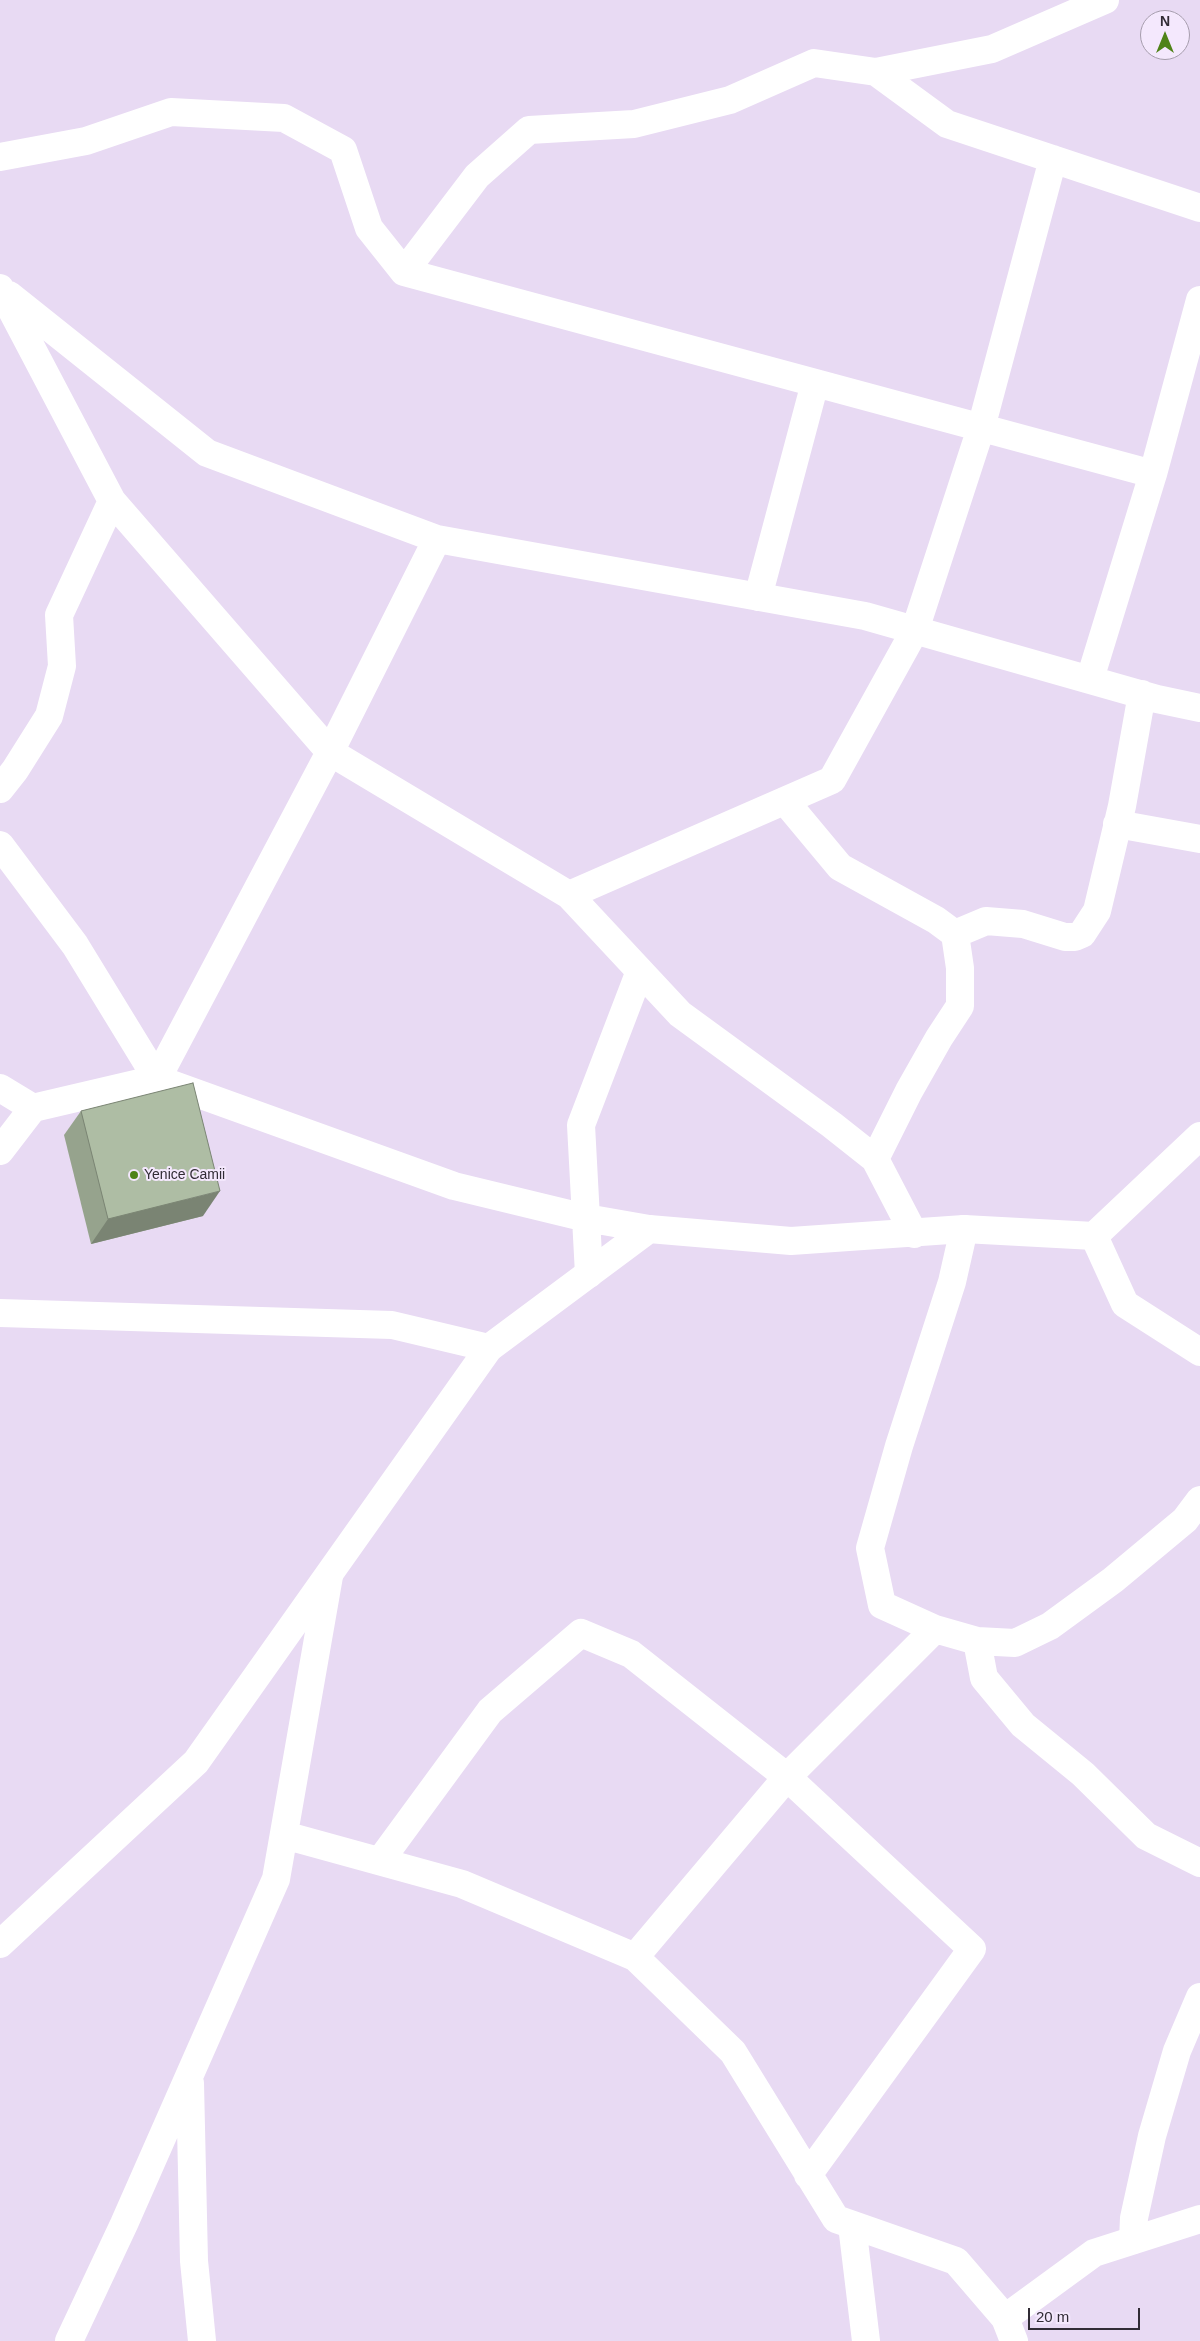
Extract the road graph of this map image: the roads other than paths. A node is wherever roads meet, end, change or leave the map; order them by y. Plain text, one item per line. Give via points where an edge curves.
1 (1105, 0) edge
2 (876, 72) junction
3 (0, 157) edge
4 (1053, 159) junction
5 (1200, 208) edge
6 (404, 272) junction
7 (0, 288) edge
8 (1200, 300) edge
9 (815, 383) junction
10 (981, 428) junction
11 (1152, 474) junction
12 (112, 501) junction
13 (437, 539) junction
14 (758, 597) junction
15 (915, 630) junction
16 (1090, 679) junction
17 (1142, 694) junction
18 (1200, 708) edge
19 (330, 752) junction
20 (0, 789) edge
21 (785, 801) junction
22 (1117, 824) junction
23 (1200, 839) edge
24 (0, 844) edge
25 (569, 895) junction
26 (956, 934) junction
27 (640, 971) junction
28 (157, 1079) junction
29 (0, 1088) edge
30 (33, 1108) junction
31 (1200, 1136) edge
32 (0, 1151) edge
33 (875, 1159) junction
34 (586, 1218) junction
35 (649, 1229) junction
36 (964, 1229) junction
37 (914, 1234) junction
38 (1094, 1236) junction
39 (589, 1274) junction
40 (0, 1313) edge
41 (489, 1348) junction
42 (1200, 1352) edge
43 (1200, 1500) edge
44 (329, 1576) junction
45 (935, 1629) junction
46 (977, 1641) junction
47 (787, 1777) junction
48 (284, 1835) junction
49 (380, 1861) junction
50 (1200, 1863) edge
51 (0, 1944) edge
52 (635, 1957) junction
53 (1200, 1997) edge
54 (190, 2075) junction
55 (808, 2174) junction
56 (1200, 2219) edge
57 (852, 2225) junction
58 (1133, 2240) junction
59 (1010, 2330) edge
60 (69, 2341) edge
61 (202, 2341) edge
62 (866, 2341) edge

1 - 2 street via 992,48
2 - 4 street via 947,124
2 - 6 street via 814,63 730,100 634,124 529,130 477,176
3 - 6 street via 86,141 171,112 284,118 343,150 369,228
4 - 5 street
4 - 10 street
6 - 9 street
7 - 12 street
7 - 13 street via 207,452
8 - 11 street
9 - 10 street
9 - 14 street
10 - 11 street
10 - 15 street
11 - 16 street
12 - 19 street
12 - 20 street via 59,615 62,666 49,716
13 - 14 street
13 - 19 street
14 - 15 street via 865,616
15 - 16 street
15 - 21 street via 832,780
16 - 17 street
17 - 18 street
17 - 22 street
19 - 25 street
19 - 28 street
21 - 25 street
21 - 26 street via 840,867
22 - 23 street
22 - 26 street via 1097,911 1082,934 1065,937 1023,924 986,921
24 - 28 street via 74,944
25 - 27 street
26 - 33 street via 960,1006 908,1091
27 - 33 street via 680,1014
27 - 34 street via 581,1125
28 - 30 street
28 - 34 street via 454,1186
29 - 30 street
30 - 32 street
31 - 38 street
33 - 37 street
34 - 35 street
34 - 39 street
35 - 37 street via 791,1241
35 - 39 street
36 - 37 street
36 - 38 street
36 - 45 street via 952,1282 870,1548 882,1605
38 - 42 street via 1125,1304
39 - 41 street
40 - 41 street via 392,1325
41 - 44 street
43 - 46 street via 1185,1520 1113,1580 1050,1626 1014,1643
44 - 48 street
44 - 51 street via 196,1762
45 - 46 street
45 - 47 street
46 - 50 street via 984,1678 1023,1725 1083,1774 1146,1836
47 - 49 street via 631,1654 581,1633 490,1711
47 - 52 street
47 - 55 street via 972,1949
48 - 49 street
48 - 54 street via 276,1879
49 - 52 street via 462,1884
52 - 55 street via 733,2052
53 - 58 street via 1177,2051 1152,2136 1134,2218
54 - 60 street
54 - 61 street via 194,2261
55 - 57 street via 836,2220
56 - 58 street
57 - 59 street via 956,2261
57 - 62 street
58 - 59 street via 1094,2253

